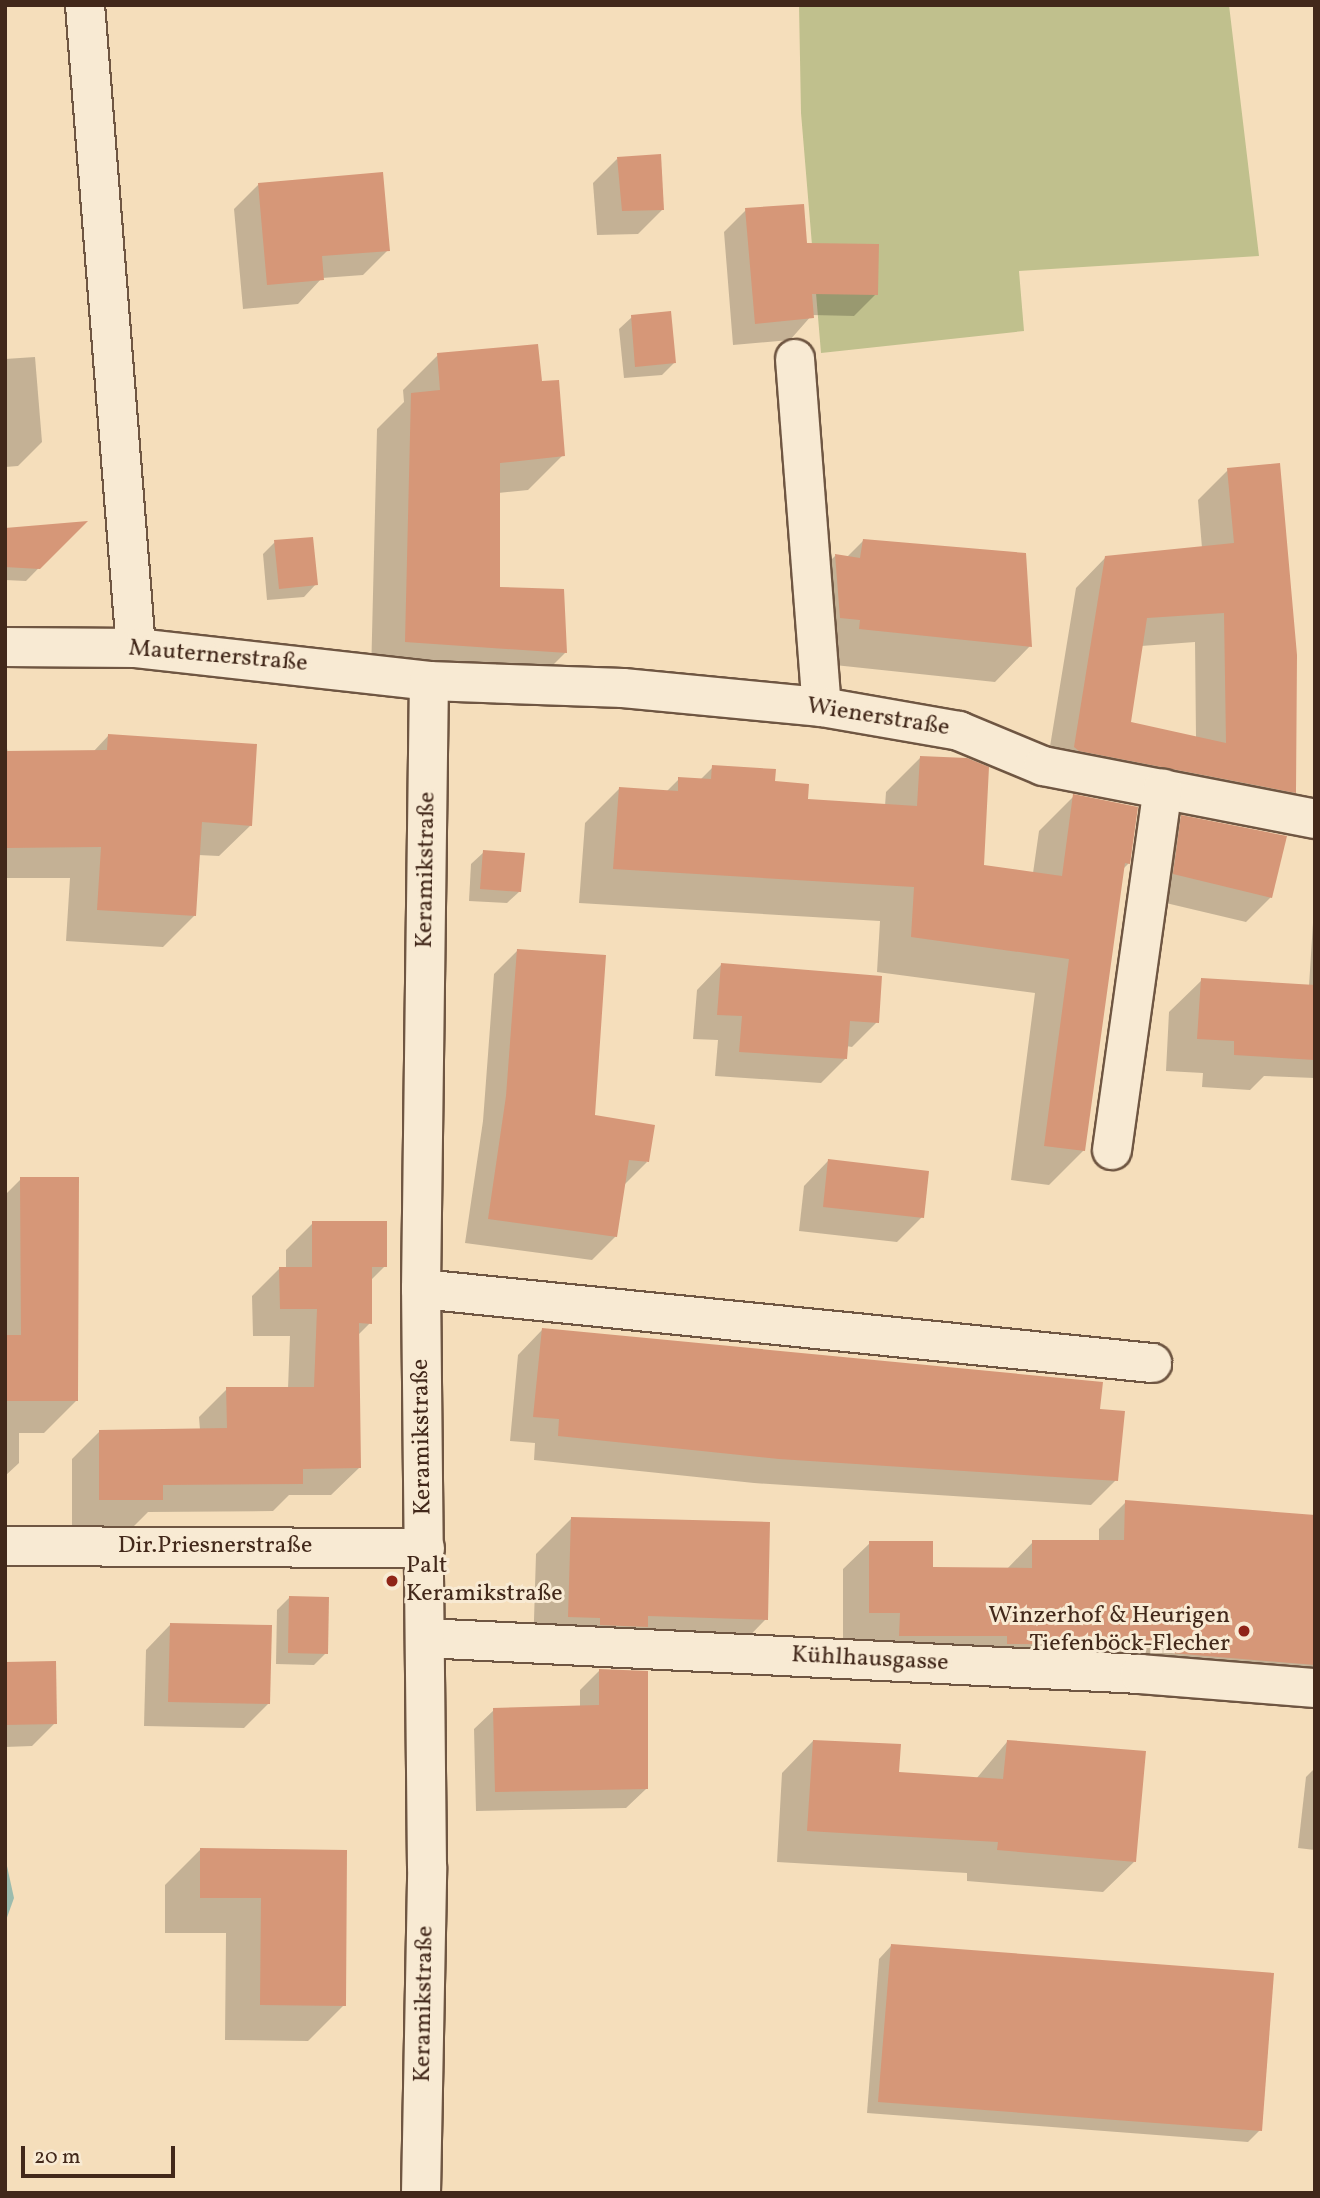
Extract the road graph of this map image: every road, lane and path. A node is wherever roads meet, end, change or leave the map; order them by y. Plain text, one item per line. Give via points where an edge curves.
1 (85, 5) edge
2 (795, 359) dead end
3 (5, 647) edge
4 (136, 648) junction
5 (429, 681) junction
6 (822, 707) junction
7 (1163, 789) junction
8 (1315, 819) edge
9 (1112, 1150) dead end
10 (421, 1289) junction
11 (1152, 1363) dead end
12 (5, 1546) edge
13 (425, 1548) junction
14 (425, 1639) junction
15 (1315, 1688) edge
16 (421, 2193) edge

1 - 4 street
2 - 6 street
3 - 4 street, Mauternerstraße
4 - 5 street, Mauternerstraße
5 - 6 street, Wienerstraße via 623,688
5 - 10 street, Keramikstraße
6 - 7 street, Wienerstraße via 959,731 1042,766
7 - 8 street, Wienerstraße
7 - 9 street
10 - 11 street
10 - 13 street, Keramikstraße
12 - 13 street, Dir.Priesnerstraße
13 - 14 street, Keramikstraße
14 - 15 street, Kühlhausgasse via 1126,1674
14 - 16 street, Keramikstraße

